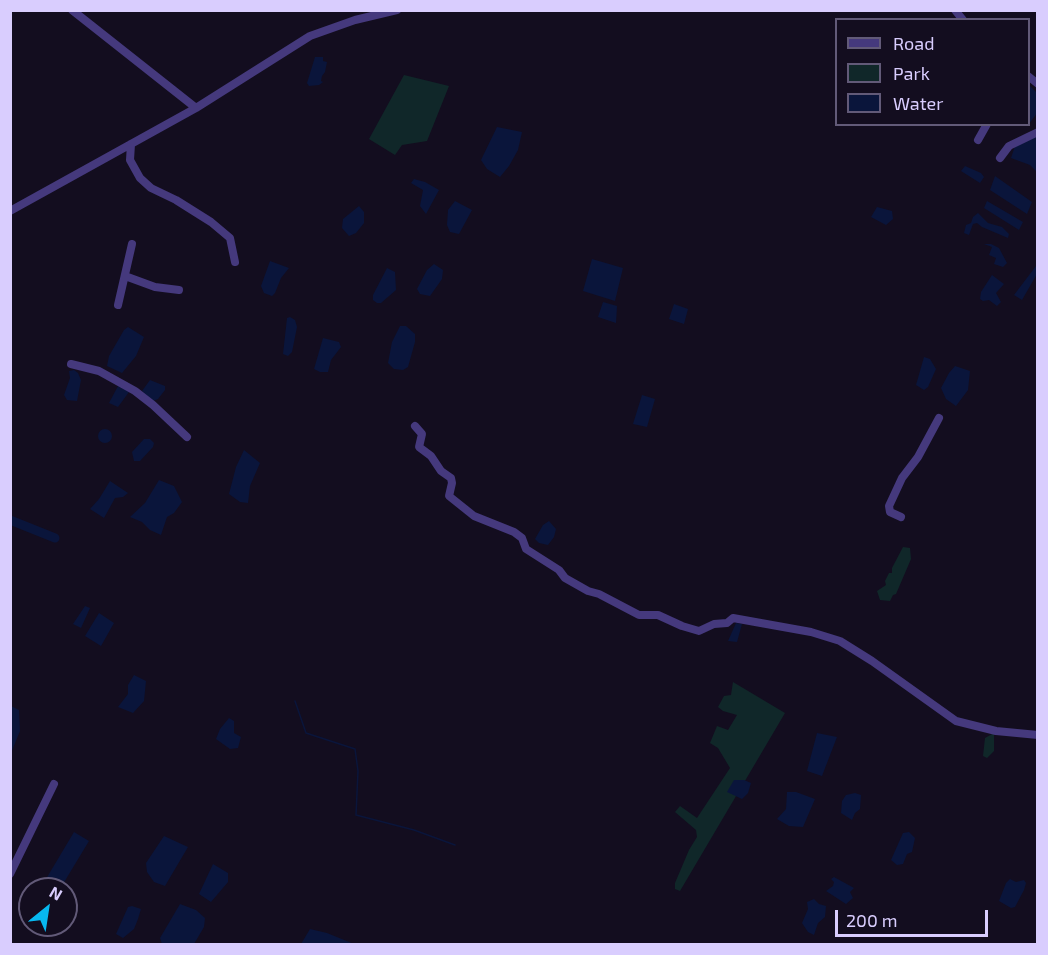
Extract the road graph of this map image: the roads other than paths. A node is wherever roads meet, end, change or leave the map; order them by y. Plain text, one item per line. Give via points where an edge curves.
1 (72, 10) edge
2 (397, 10) edge
3 (196, 108) junction
4 (986, 126) edge
5 (1038, 132) edge
6 (978, 140) dead end
7 (131, 144) junction
8 (1000, 158) dead end
9 (10, 211) edge
10 (132, 244) dead end
11 (235, 262) dead end
12 (125, 276) junction
13 (179, 290) dead end
14 (117, 305) dead end
15 (71, 364) dead end
16 (939, 418) dead end
17 (415, 426) dead end
18 (187, 437) dead end
19 (901, 517) dead end
20 (1038, 735) edge
21 (54, 784) dead end
22 (10, 874) edge

1 - 3 street
2 - 3 street via 310,36
3 - 7 street
4 - 6 street
5 - 8 street via 1009,146
7 - 9 street
7 - 11 street via 130,160 140,178 230,238
10 - 12 street
12 - 13 street via 155,287
12 - 14 street
15 - 18 street via 99,371 135,391
16 - 19 street via 889,506 891,512
17 - 20 street via 423,434 419,447 451,478 449,496 474,516 514,532 522,538 526,549 588,591 639,615 658,615 699,631 733,618 840,641 956,721 996,731
21 - 22 street

